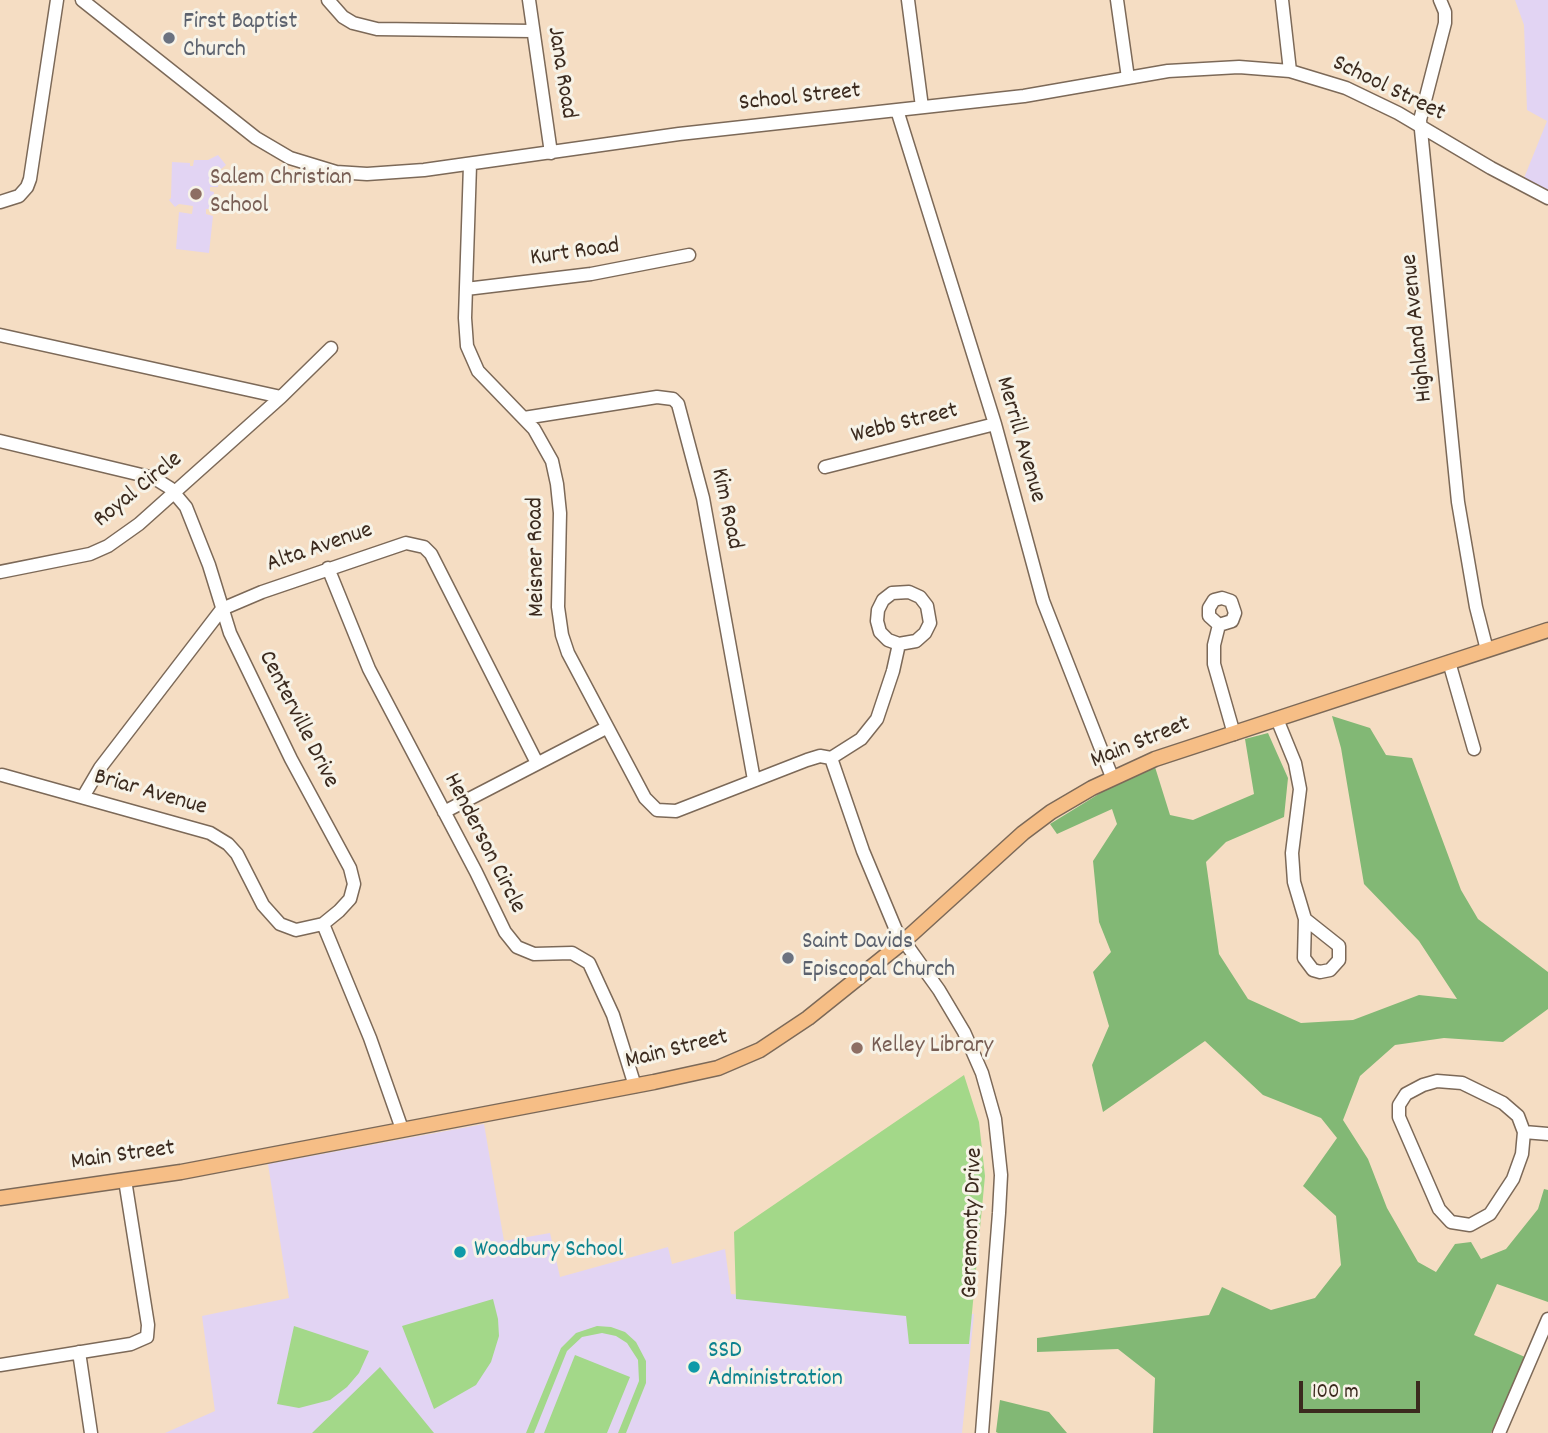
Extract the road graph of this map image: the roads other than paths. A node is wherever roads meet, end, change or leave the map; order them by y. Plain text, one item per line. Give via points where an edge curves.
1 (57, 0) edge
2 (82, 0) edge
3 (328, 0) edge
4 (529, 0) edge
5 (908, 0) edge
6 (1117, 0) edge
7 (1282, 0) edge
8 (1441, 1) edge
9 (532, 31) junction
10 (1290, 71) junction
11 (1128, 78) junction
12 (922, 107) junction
13 (897, 110) junction
14 (1421, 127) junction
15 (551, 153) junction
16 (470, 165) junction
17 (1548, 198) edge
18 (0, 202) edge
19 (689, 255) dead end
20 (466, 289) junction
21 (0, 335) edge
22 (331, 348) dead end
23 (281, 397) junction
24 (524, 418) junction
25 (995, 424) junction
26 (0, 441) edge
27 (825, 467) dead end
28 (174, 492) junction
29 (328, 569) junction
30 (0, 572) edge
31 (222, 609) junction
32 (1219, 625) dead end
33 (1548, 630) edge
34 (899, 644) junction
35 (1487, 650) junction
36 (1449, 662) junction
37 (1277, 719) junction
38 (607, 728) junction
39 (1234, 734) junction
40 (1474, 749) dead end
41 (831, 758) junction
42 (537, 764) junction
43 (2, 775) dead end
44 (1112, 777) junction
45 (754, 780) junction
46 (83, 797) junction
47 (444, 812) junction
48 (1305, 919) dead end
49 (323, 923) junction
50 (904, 941) junction
51 (635, 1086) junction
52 (402, 1129) junction
53 (1524, 1132) junction
54 (1548, 1134) edge
55 (125, 1180) junction
56 (0, 1198) edge
57 (1548, 1319) edge
58 (79, 1352) junction
59 (0, 1365) edge
60 (91, 1433) edge
61 (982, 1433) edge
62 (1499, 1433) edge

1 - 18 street via 29,184 19,196
2 - 16 street, School Street via 245,130 297,161 367,174
3 - 9 street via 353,23 377,29
4 - 9 street, Jana Road
5 - 12 street
6 - 11 street
7 - 10 street
8 - 14 street, Highland Avenue via 1445,23
9 - 15 street, Jana Road
10 - 11 street, School Street via 1205,68
10 - 14 street, School Street via 1346,88
11 - 12 street, School Street
12 - 13 street, School Street
13 - 15 street, School Street
13 - 25 street, Merrill Avenue
14 - 17 street, School Street
14 - 35 street, Highland Avenue via 1458,502
15 - 16 street, School Street
16 - 20 street, Meisner Road
19 - 20 street, Kurt Road via 591,274
20 - 24 street, Meisner Road via 470,356 485,380
21 - 23 street
22 - 23 street, Royal Circle
23 - 28 street, Royal Circle
24 - 38 street, Meisner Road via 546,448 557,484 562,635
24 - 45 street, Kim Road via 657,397 678,404 703,498
25 - 27 street, Webb Street
25 - 44 street, Merrill Avenue via 1043,601
26 - 28 street, Centerville Drive via 145,475
28 - 30 street, Royal Circle via 108,546 90,554
28 - 31 street, Centerville Drive via 193,522
29 - 31 street, Alta Avenue
29 - 42 street, Alta Avenue via 406,543 424,547
29 - 47 street, Henderson Circle via 369,669
31 - 46 street, Alta Avenue via 100,768
31 - 49 street, Centerville Drive via 279,737 350,868 354,884 349,899
32 - 39 street via 1214,664
33 - 35 main road, Main Street
34 - 34 street via 880,632 877,610 892,593 909,592 927,606 930,623 916,641
34 - 41 street via 873,726
35 - 36 main road, Main Street
36 - 37 main road, Main Street
36 - 40 street
37 - 39 main road, Main Street
37 - 48 street via 1298,777 1292,853 1294,882
38 - 42 street
38 - 45 street, Meisner Road via 645,798 657,810 676,811
39 - 44 main road, Main Street
41 - 45 street, Meisner Road via 807,760
41 - 50 street, Geremonty Drive via 863,851
42 - 47 street
43 - 46 street, Briar Avenue
44 - 50 main road, Main Street via 1023,833
46 - 49 street, Briar Avenue via 216,836 237,854 263,905 280,924 296,930
47 - 51 street, Henderson Circle via 517,947 534,954 572,953 589,963 613,1015
49 - 52 street
50 - 51 main road, Main Street via 760,1050 718,1068
50 - 61 street, Geremonty Drive via 964,1032 995,1119 1001,1175
51 - 52 main road, Main Street
52 - 55 main road, Main Street
53 - 53 street via 1509,1107 1462,1083 1430,1082 1406,1094 1399,1105 1402,1125 1435,1202 1446,1218 1457,1224 1470,1225 1490,1214 1517,1171
53 - 54 street
55 - 56 main road, Main Street
55 - 58 street via 148,1335 136,1343
57 - 62 street
58 - 59 street
58 - 60 street

